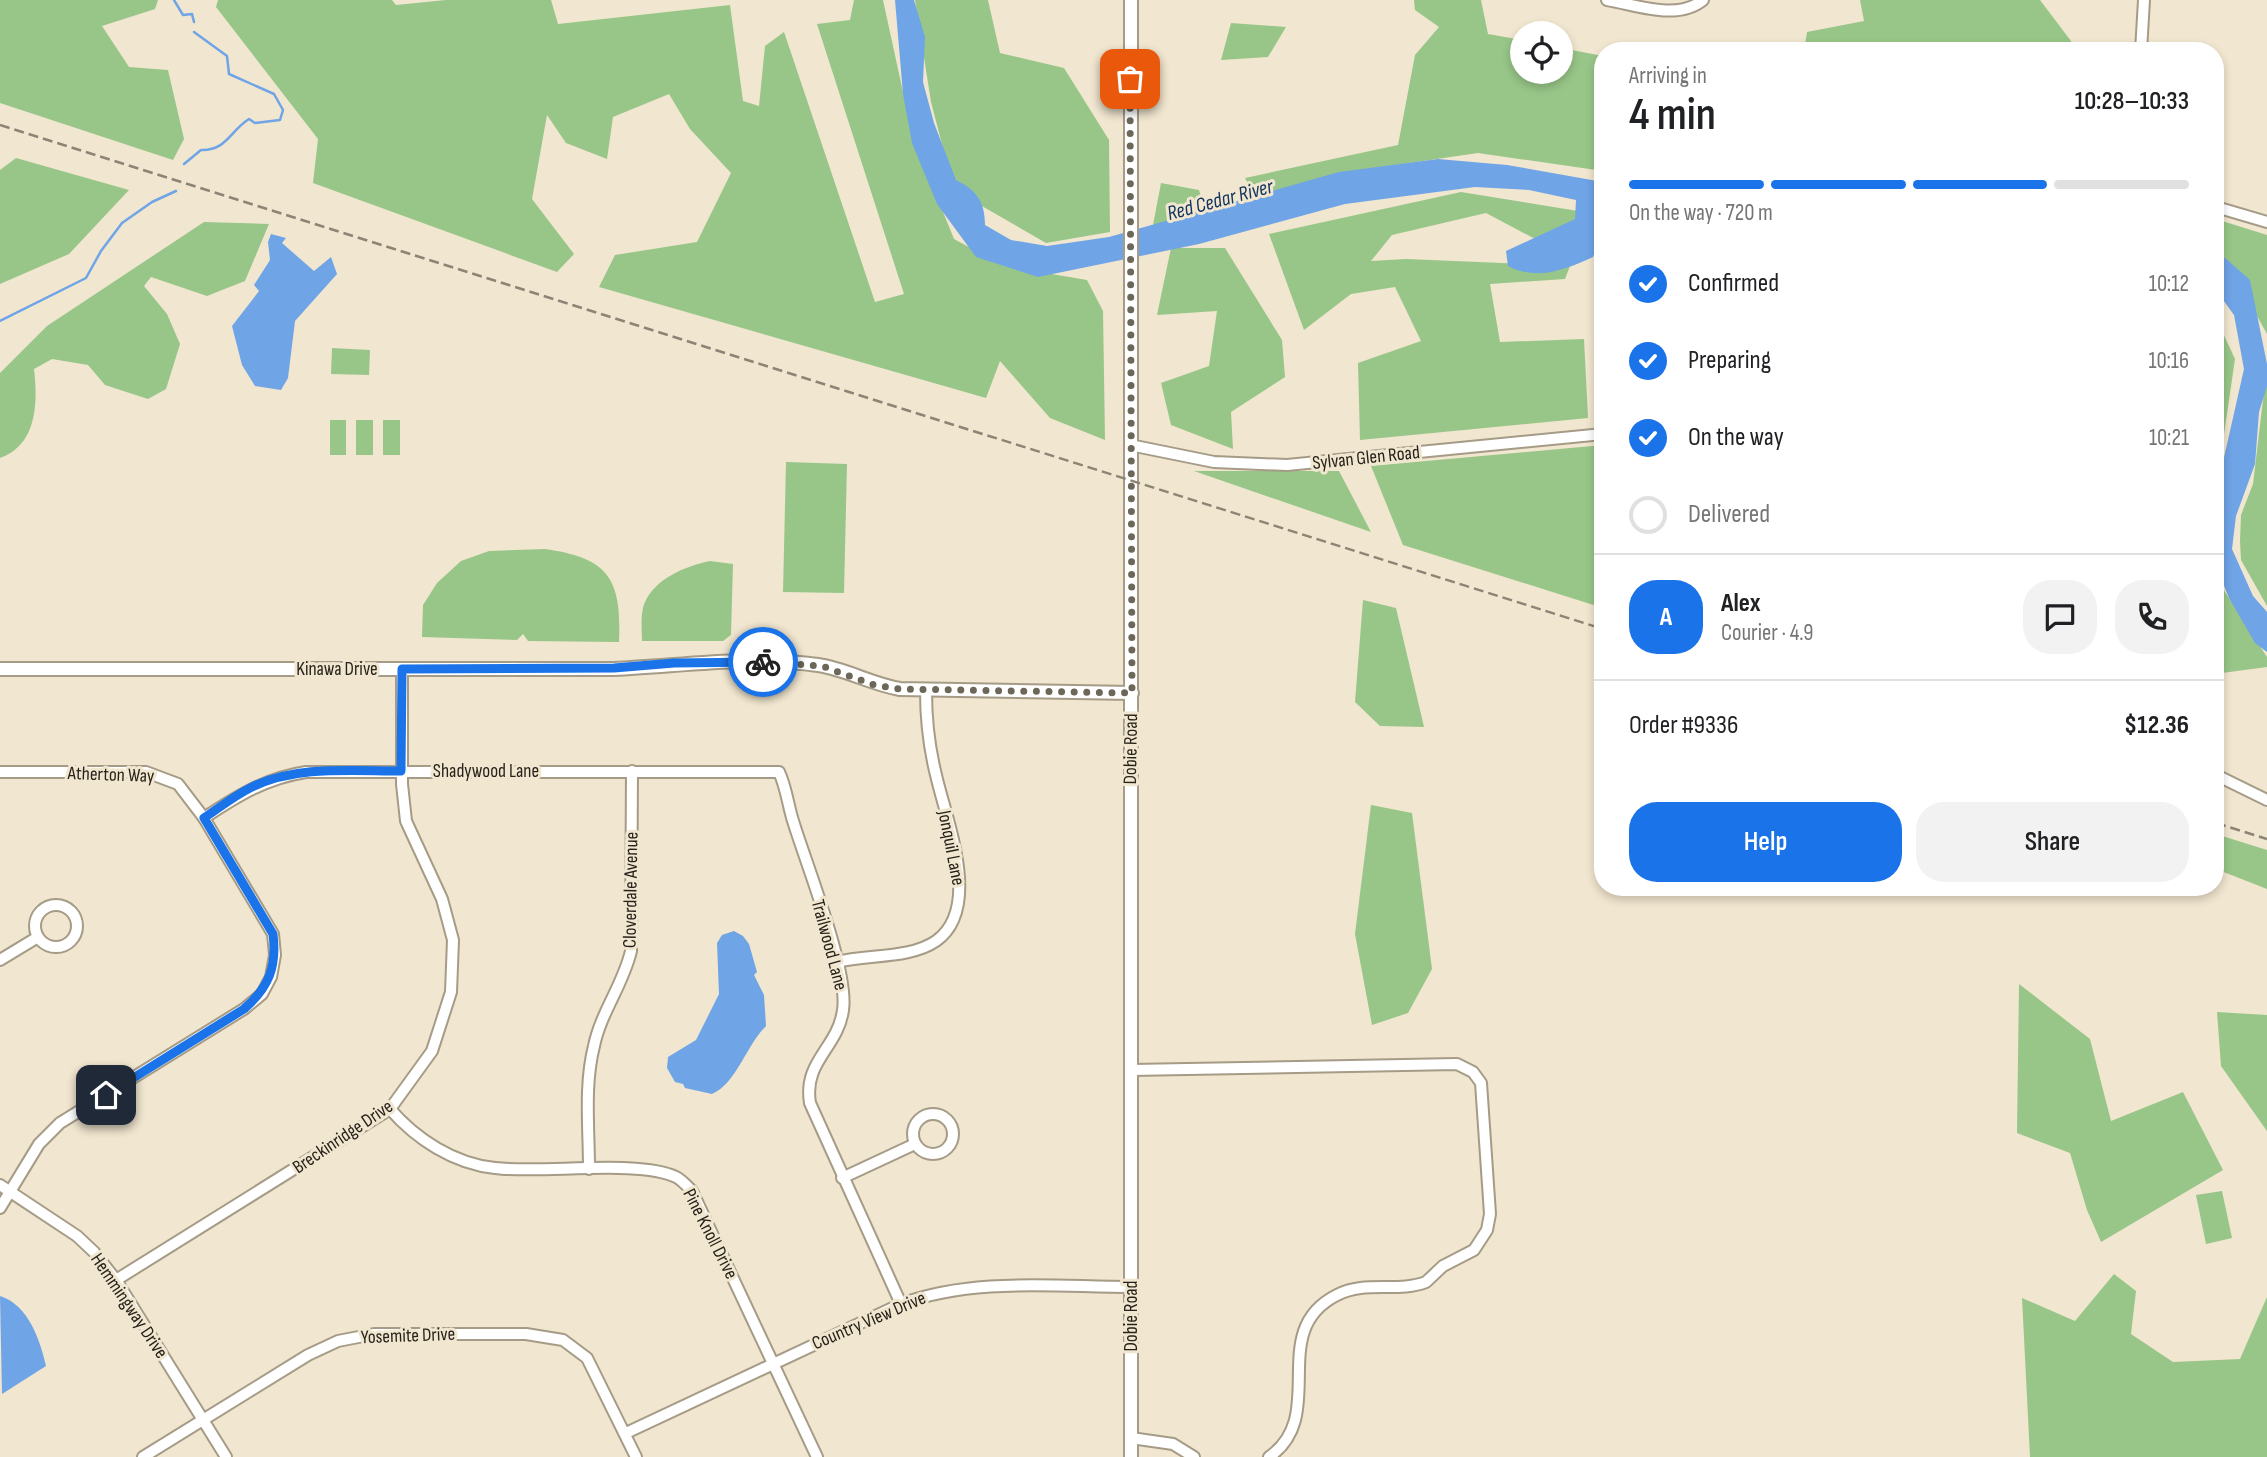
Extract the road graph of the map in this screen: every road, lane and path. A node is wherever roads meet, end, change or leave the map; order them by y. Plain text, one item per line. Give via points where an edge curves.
1 (1131, 0) edge
2 (1607, 0) edge
3 (1703, 0) edge
4 (2144, 0) edge
5 (2142, 42) edge
6 (2224, 209) edge
7 (2267, 222) edge
8 (1594, 435) edge
9 (1130, 445) junction
10 (0, 669) edge
11 (402, 669) junction
12 (926, 691) junction
13 (1132, 693) junction
14 (401, 771) junction
15 (632, 771) junction
16 (0, 772) edge
17 (779, 772) joint
18 (2224, 779) edge
19 (2267, 800) edge
20 (204, 818) junction
21 (38, 937) dead end
22 (0, 960) edge
23 (838, 962) junction
24 (1131, 1070) junction
25 (390, 1109) junction
26 (915, 1144) dead end
27 (589, 1169) junction
28 (842, 1178) junction
29 (5, 1189) edge
30 (0, 1208) edge
31 (116, 1280) junction
32 (1131, 1287) junction
33 (901, 1304) junction
34 (773, 1364) junction
35 (204, 1420) junction
36 (626, 1433) junction
37 (1131, 1438) junction
38 (144, 1457) edge
39 (226, 1457) edge
40 (636, 1457) edge
41 (817, 1457) edge
42 (1131, 1457) edge
43 (1194, 1457) edge
44 (1269, 1457) edge

1 - 9 street, Dobie Road
2 - 3 street via 1672,11 1689,9
4 - 5 street
6 - 7 street
8 - 9 street, Sylvan Glen Road via 1287,465 1214,462
9 - 13 street, Dobie Road
10 - 11 street, Kinawa Drive
11 - 12 street, Kinawa Drive via 798,663 822,666 874,685
11 - 14 street, Breckinridge Drive
12 - 13 street, Kinawa Drive
12 - 23 street, Jonquil Lane via 933,762 960,880 956,915 936,941 920,949
13 - 24 street, Dobie Road
14 - 15 street, Shadywood Lane
14 - 20 street, Shadywood Lane via 282,776 250,788
14 - 25 street, Breckinridge Drive via 406,821 449,923 453,973 447,1012 432,1051
15 - 17 street, Shadywood Lane
15 - 27 street, Cloverdale Avenue via 631,951 593,1046
16 - 20 street, Atherton Way via 158,775 178,784
17 - 23 street, Trailwood Lane
18 - 19 street
20 - 29 street, Atherton Way via 273,934 271,977 262,994 60,1123
21 - 22 street
23 - 28 street, Trailwood Lane via 844,996 842,1020 811,1071 808,1086 810,1103
24 - 32 street, Dobie Road
24 - 44 street via 1457,1064 1473,1072 1480,1083 1490,1214 1484,1237 1468,1255 1443,1266 1426,1282 1351,1289 1319,1307 1300,1341 1296,1424 1285,1443
25 - 27 street, Pine Knoll Drive via 416,1134 461,1160 492,1168
25 - 31 street, Breckinridge Drive
26 - 28 street
27 - 34 street, Pine Knoll Drive via 660,1172 677,1177 692,1191
28 - 33 street, Trailwood Lane
29 - 30 street, Atherton Way
29 - 31 street, Hemmingway Drive via 77,1236
31 - 35 street, Hemmingway Drive
32 - 33 street, Country View Drive via 989,1286 936,1292
32 - 37 street, Dobie Road
33 - 34 street, Country View Drive
34 - 36 street, Country View Drive
34 - 41 street, Pine Knoll Drive
35 - 36 street, Yosemite Drive via 307,1355 338,1341 374,1334 526,1334 553,1337 581,1352 597,1373
35 - 38 street, Yosemite Drive
35 - 39 street, Hemmingway Drive
36 - 40 street, Yosemite Drive
37 - 42 street, Dobie Road
37 - 43 street via 1173,1444

